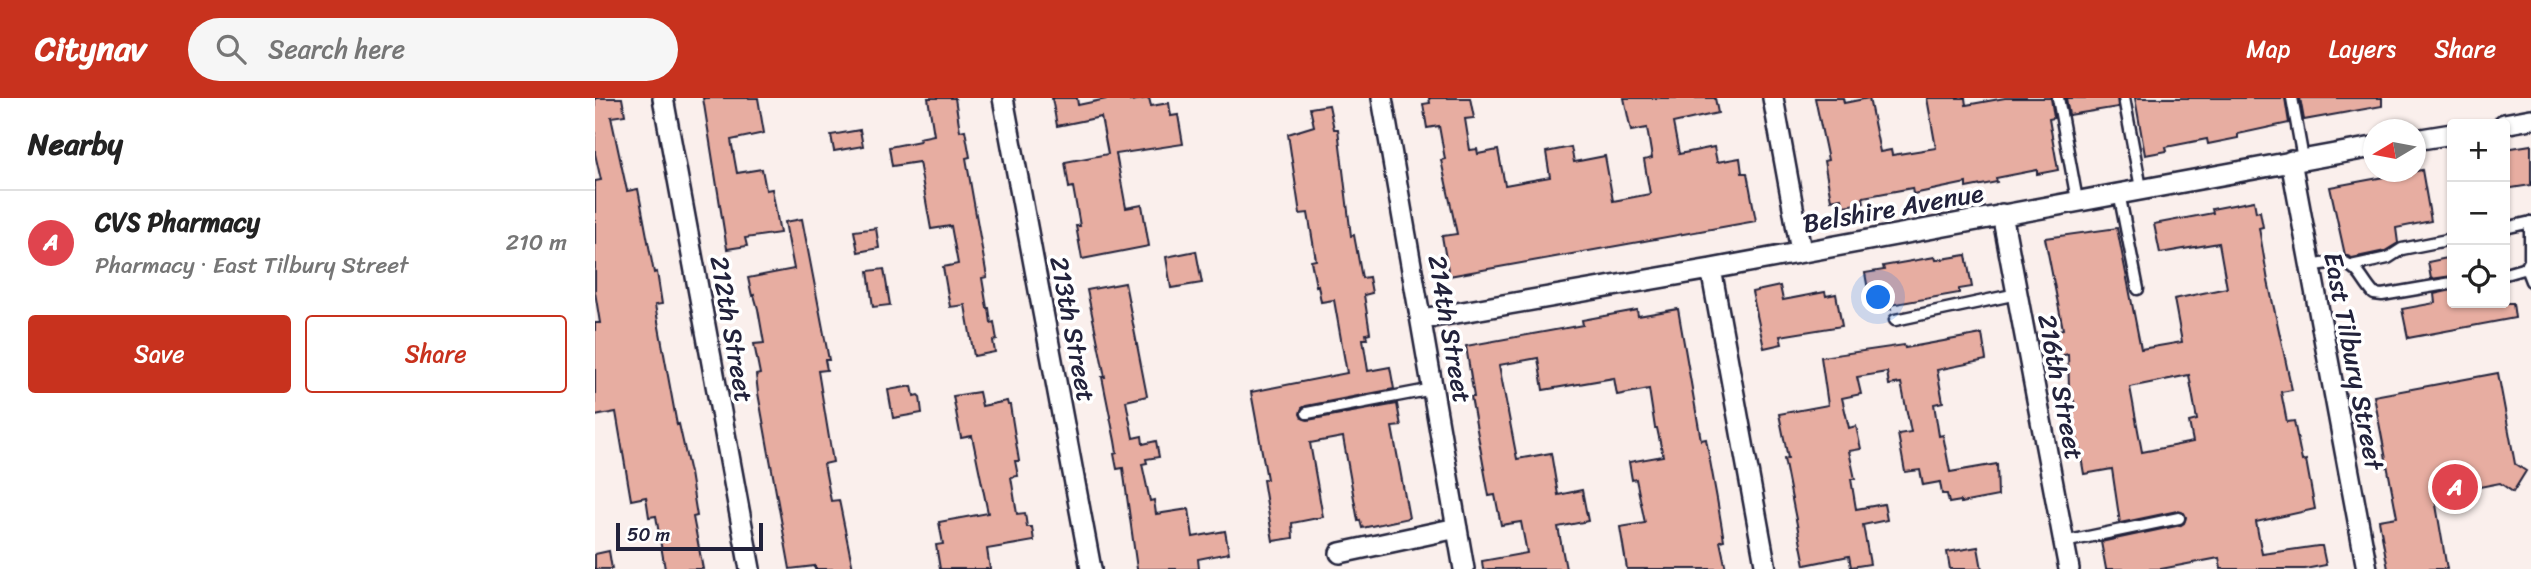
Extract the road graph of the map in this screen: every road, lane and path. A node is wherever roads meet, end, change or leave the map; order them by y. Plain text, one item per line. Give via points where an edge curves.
1 (663, 98) edge
2 (1003, 98) edge
3 (1382, 98) edge
4 (1773, 98) edge
5 (2058, 98) edge
6 (2124, 98) edge
7 (2292, 98) edge
8 (2531, 119) edge
9 (2510, 123) edge
10 (2447, 135) edge
11 (2426, 138) edge
12 (2363, 149) edge
13 (2297, 160) junction
14 (2141, 188) junction
15 (2119, 192) junction
16 (2077, 200) junction
17 (2002, 214) junction
18 (2531, 222) edge
19 (2510, 227) edge
20 (2447, 240) edge
21 (1801, 251) junction
22 (2351, 265) junction
23 (2310, 267) junction
24 (2526, 268) junction
25 (1711, 269) junction
26 (2510, 273) edge
27 (2531, 281) edge
28 (2447, 284) edge
29 (2139, 289) dead end
30 (2017, 294) junction
31 (1422, 319) junction
32 (1895, 320) dead end
33 (1434, 389) junction
34 (1307, 413) dead end
35 (2179, 518) dead end
36 (1457, 528) junction
37 (2064, 542) junction
38 (1340, 553) dead end
39 (750, 569) edge
40 (1091, 569) edge
41 (1464, 569) edge
42 (1766, 569) edge
43 (2069, 569) edge
44 (2367, 569) edge

1 - 39 street, 212th Street
2 - 40 street, 213th Street
3 - 31 street, 214th Street
4 - 21 street
5 - 16 lane
6 - 14 lane
7 - 13 lane
8 - 9 street
10 - 11 street
12 - 13 street, Belshire Avenue
13 - 14 street, Belshire Avenue
13 - 23 street, East Tilbury Street
14 - 15 street, Belshire Avenue
15 - 16 street, Belshire Avenue
15 - 29 lane
16 - 17 street, Belshire Avenue
17 - 21 street, Belshire Avenue
17 - 30 street, 216th Street
18 - 19 lane
18 - 24 lane
20 - 22 lane
21 - 25 street, Belshire Avenue
22 - 23 lane via 2341,261
22 - 28 lane via 2374,294
23 - 44 street, East Tilbury Street
24 - 26 lane
24 - 27 lane
25 - 31 street, Belshire Avenue
25 - 42 street
30 - 32 lane
30 - 37 street, 216th Street
31 - 33 street, 214th Street
33 - 34 lane
33 - 36 street, 214th Street
35 - 37 lane
36 - 38 street
36 - 41 street, 214th Street
37 - 43 street, 216th Street

